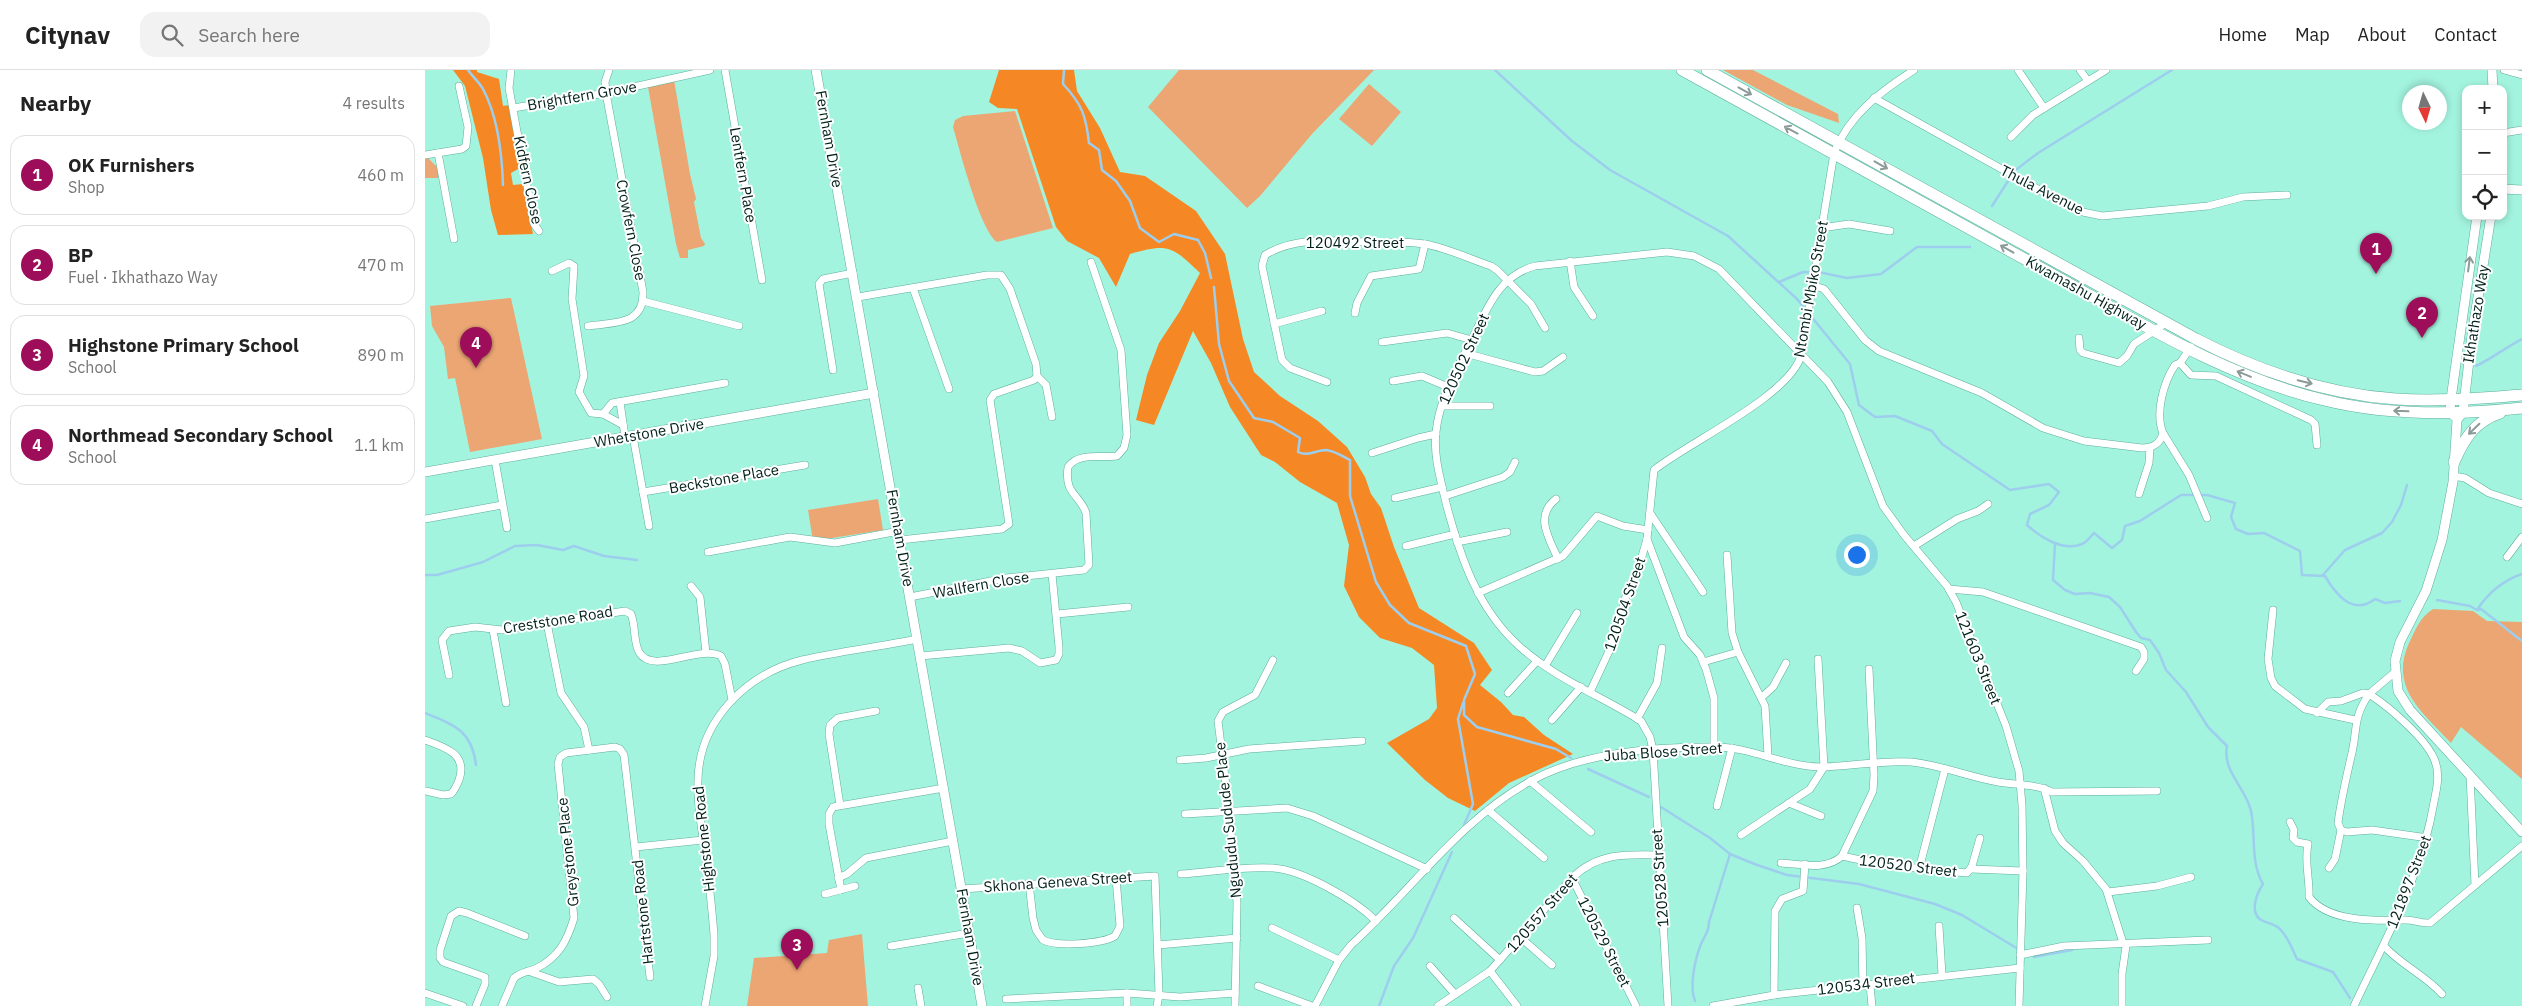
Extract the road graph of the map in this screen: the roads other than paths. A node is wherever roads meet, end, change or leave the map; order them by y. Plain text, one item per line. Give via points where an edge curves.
1 (511, 70) edge
2 (609, 70) edge
3 (710, 70) edge
4 (725, 70) edge
5 (816, 70) edge
6 (1682, 70) edge
7 (1707, 70) edge
8 (1914, 70) edge
9 (2018, 70) edge
10 (2080, 70) edge
11 (2106, 70) edge
12 (2492, 70) edge
13 (2504, 70) edge
14 (2522, 75) edge
15 (2088, 82) junction
16 (2493, 85) edge
17 (459, 86) dead end
18 (606, 93) junction
19 (1874, 98) junction
20 (513, 108) junction
21 (2044, 108) junction
22 (2522, 130) edge
23 (2507, 132) edge
24 (2011, 137) dead end
25 (1836, 147) junction
26 (438, 153) junction
27 (425, 155) edge
28 (2507, 189) edge
29 (2522, 190) edge
30 (2287, 195) dead end
31 (2476, 220) edge
32 (2490, 220) edge
33 (1821, 228) junction
34 (539, 231) dead end
35 (1890, 231) dead end
36 (454, 239) dead end
37 (1425, 244) junction
38 (1570, 261) junction
39 (1091, 262) dead end
40 (552, 271) dead end
41 (853, 273) junction
42 (762, 280) dead end
43 (1506, 281) junction
44 (1813, 282) junction
45 (913, 288) junction
46 (858, 297) junction
47 (643, 301) junction
48 (1321, 311) dead end
49 (1355, 313) dead end
50 (1593, 316) dead end
51 (2166, 323) junction
52 (1274, 324) junction
53 (588, 326) dead end
54 (739, 326) dead end
55 (1545, 328) dead end
56 (2155, 331) junction
57 (2079, 338) dead end
58 (2197, 339) junction
59 (1472, 340) junction
60 (1382, 342) dead end
61 (2190, 350) junction
62 (1465, 353) junction
63 (1801, 356) junction
64 (1563, 357) dead end
65 (2180, 363) junction
66 (833, 370) dead end
67 (1037, 376) junction
68 (1393, 381) dead end
69 (1327, 382) dead end
70 (725, 383) dead end
71 (1448, 387) junction
72 (949, 389) dead end
73 (874, 393) junction
74 (2522, 395) edge
75 (2451, 399) junction
76 (2464, 399) junction
77 (620, 402) junction
78 (1441, 406) junction
79 (1491, 406) dead end
80 (2522, 408) edge
81 (2508, 410) junction
82 (603, 414) junction
83 (2456, 415) junction
84 (1053, 417) dead end
85 (623, 424) junction
86 (1436, 434) junction
87 (2163, 434) junction
88 (629, 436) junction
89 (2317, 445) dead end
90 (2150, 448) junction
91 (1372, 453) dead end
92 (495, 460) junction
93 (1515, 462) dead end
94 (2454, 462) junction
95 (805, 465) dead end
96 (425, 472) edge
97 (2453, 476) junction
98 (1442, 487) junction
99 (643, 492) junction
100 (2139, 494) dead end
101 (1445, 496) junction
102 (1395, 498) dead end
103 (1556, 498) dead end
104 (1988, 504) dead end
105 (2522, 504) edge
106 (502, 505) junction
107 (1650, 514) junction
108 (2207, 518) dead end
109 (425, 519) edge
110 (649, 526) dead end
111 (507, 528) dead end
112 (1648, 530) junction
113 (1507, 532) dead end
114 (1455, 534) junction
115 (899, 536) junction
116 (2522, 537) edge
117 (1647, 539) junction
118 (1457, 542) junction
119 (1406, 546) dead end
120 (1914, 546) junction
121 (708, 552) dead end
122 (1727, 555) dead end
123 (2507, 556) dead end
124 (1558, 559) junction
125 (1052, 574) junction
126 (691, 586) dead end
127 (1949, 589) junction
128 (1703, 592) dead end
129 (1478, 593) junction
130 (910, 597) junction
131 (1128, 607) dead end
132 (2273, 610) dead end
133 (1577, 613) dead end
134 (1057, 614) junction
135 (547, 623) junction
136 (493, 630) junction
137 (917, 639) junction
138 (1662, 648) dead end
139 (1738, 652) junction
140 (706, 653) junction
141 (920, 656) junction
142 (1273, 660) dead end
143 (1818, 660) dead end
144 (1537, 661) junction
145 (1703, 662) junction
146 (1785, 663) dead end
147 (1545, 666) junction
148 (1869, 668) dead end
149 (2136, 671) dead end
150 (2395, 672) junction
151 (449, 675) dead end
152 (1581, 687) junction
153 (1590, 692) junction
154 (1508, 693) dead end
155 (2369, 694) junction
156 (1762, 697) junction
157 (732, 700) junction
158 (506, 703) dead end
159 (876, 711) dead end
160 (2317, 713) junction
161 (1637, 719) junction
162 (1552, 720) dead end
163 (2355, 720) junction
164 (425, 740) edge
165 (1363, 741) dead end
166 (1714, 747) junction
167 (1732, 748) junction
168 (589, 750) junction
169 (1653, 750) junction
170 (1223, 754) junction
171 (1768, 756) junction
172 (1180, 760) dead end
173 (1874, 762) junction
174 (1824, 767) junction
175 (1945, 769) junction
176 (2470, 775) junction
177 (1530, 781) junction
178 (2021, 785) junction
179 (944, 788) junction
180 (2044, 788) junction
181 (426, 791) edge
182 (2157, 791) dead end
183 (1789, 803) junction
184 (840, 804) junction
185 (1717, 806) dead end
186 (1229, 810) junction
187 (1488, 810) junction
188 (1185, 814) dead end
189 (1821, 816) dead end
190 (2291, 822) dead end
191 (2341, 830) junction
192 (1591, 832) dead end
193 (2522, 832) edge
194 (1741, 835) dead end
195 (1980, 838) dead end
196 (2428, 838) junction
197 (703, 840) junction
198 (953, 841) junction
199 (2522, 846) edge
200 (636, 847) junction
201 (1659, 855) junction
202 (1842, 856) junction
203 (1544, 858) dead end
204 (1781, 863) dead end
205 (1805, 868) junction
206 (2329, 868) dead end
207 (1427, 869) junction
208 (1919, 869) junction
209 (1971, 869) junction
210 (1235, 871) junction
211 (2023, 871) junction
212 (1181, 874) dead end
213 (2191, 877) dead end
214 (838, 878) junction
215 (1116, 878) junction
216 (1572, 878) junction
217 (1029, 884) junction
218 (2475, 885) junction
219 (855, 886) dead end
220 (841, 890) junction
221 (962, 890) junction
222 (2108, 892) junction
223 (825, 894) dead end
224 (1857, 908) dead end
225 (1454, 918) dead end
226 (1376, 921) junction
227 (2394, 921) junction
228 (1939, 926) dead end
229 (1272, 928) dead end
230 (969, 933) junction
231 (525, 936) dead end
232 (1237, 938) junction
233 (1521, 938) junction
234 (2208, 940) dead end
235 (2123, 943) junction
236 (1158, 945) junction
237 (891, 946) dead end
238 (2384, 946) junction
239 (2020, 954) junction
240 (1339, 960) junction
241 (1500, 960) junction
242 (1552, 965) dead end
243 (1430, 966) dead end
244 (2019, 968) junction
245 (528, 971) junction
246 (1490, 971) junction
247 (1942, 975) junction
248 (650, 977) dead end
249 (1867, 985) junction
250 (1258, 986) dead end
251 (918, 988) dead end
252 (425, 993) edge
253 (1127, 993) junction
254 (1454, 993) junction
255 (1235, 994) junction
256 (2442, 994) dead end
257 (1159, 995) junction
258 (1774, 995) junction
259 (607, 997) dead end
260 (1024, 998) junction
261 (1005, 999) dead end
262 (463, 1006) edge
263 (476, 1006) edge
264 (502, 1006) edge
265 (705, 1006) edge
266 (921, 1006) edge
267 (982, 1006) edge
268 (1025, 1006) edge
269 (1127, 1006) edge
270 (1157, 1006) edge
271 (1235, 1006) edge
272 (1313, 1006) edge
273 (1438, 1006) edge
274 (1517, 1006) edge
275 (1636, 1006) edge
276 (1669, 1006) edge
277 (1713, 1006) edge
278 (1872, 1006) edge
279 (2019, 1006) edge
280 (2122, 1006) edge
281 (2354, 1006) edge

1 - 20 street, Kidfern Close via 508,80
2 - 18 street, Crowfern Close
3 - 18 street, Brightfern Grove
4 - 42 street, Lentfern Place
5 - 41 street, Fernham Drive
25 -> 6 main road, Kwamashu Highway
7 -> 25 main road, Kwamashu Highway
8 - 19 street
9 - 21 street
10 - 15 street
11 - 15 street
12 - 16 street
13 - 14 street
15 - 21 street
17 - 26 street via 468,143 462,149
18 - 20 street, Brightfern Grove
18 - 47 street, Crowfern Close
19 - 25 street
19 - 30 street, Thula Avenue via 2061,202 2091,214 2102,216 2208,206 2243,198
20 - 34 street, Kidfern Close via 534,224
21 - 24 street via 2025,121
22 - 23 street
25 - 33 street, Ntombi Mbiko Street
25 -> 51 main road, Kwamashu Highway
56 -> 25 main road, Kwamashu Highway
26 - 27 street
26 - 36 street
28 - 29 street
75 -> 31 street, Ikhathazo Way
32 - 76 street, Ikhathazo Way
33 - 35 street via 1849,224
33 - 44 street, Ntombi Mbiko Street
37 - 43 street, 120492 Street via 1491,266
37 - 49 street via 1419,269 1371,276
37 - 52 street, 120492 Street via 1315,241 1300,242 1268,253 1262,259 1262,266
38 - 43 street, 120502 Street via 1525,269
38 - 50 street via 1574,287
38 - 63 street, 120502 Street via 1667,252 1694,256 1730,278
39 - 125 street, Wallfern Close via 1121,350 1126,442 1117,456 1080,458 1068,467 1071,493 1086,513 1090,561 1084,570
40 - 82 street via 569,263 574,266 572,299 584,376 579,392 589,412
41 - 46 street, Fernham Drive
41 - 66 street via 823,279 819,284
43 - 55 street, 120492 Street via 1531,304
43 - 59 street, 120502 Street via 1493,298
44 - 63 street, Ntombi Mbiko Street
44 - 90 street via 1824,289 1865,340 1897,360 1982,393 2043,428 2083,441
45 - 46 street
45 - 67 street via 987,274 1001,275 1010,289 1036,364
45 - 72 street
46 - 73 street, Fernham Drive
47 - 53 street, Crowfern Close via 641,309 633,317
47 - 54 street
48 - 52 street
51 - 56 street
51 - 58 main road, Kwamashu Highway
52 - 69 street, 120492 Street via 1283,363
56 - 57 street via 2134,344 2119,362 2083,353
56 - 61 main road, Kwamashu Highway
58 - 61 street
58 -> 75 main road, Kwamashu Highway via 2251,364 2311,384 2397,399
59 - 60 street via 1447,334
59 - 62 street, 120502 Street
61 - 65 street
83 -> 61 main road, Kwamashu Highway via 2397,411 2324,400 2264,382
62 - 64 street via 1535,372 1543,371
62 - 71 street, 120502 Street
63 - 107 street, Ntombi Mbiko Street via 1797,365 1773,390 1654,470
63 - 120 street, 121603 Street via 1828,382 1843,404 1883,506
65 - 87 street via 2172,369 2164,391 2159,418
65 - 89 street via 2191,375 2216,376 2311,420 2315,424
67 - 84 street via 1046,385
67 - 115 street via 1030,382 994,394 990,400 1009,524 1002,529
68 - 71 street via 1422,376
70 - 77 street
71 - 78 street, 120502 Street
73 - 88 street, Whetstone Drive
73 - 115 street, Fernham Drive
74 - 76 main road, Kwamashu Highway
75 - 76 main road, Kwamashu Highway
75 - 83 street, Ikhathazo Way
76 - 83 street, Ikhathazo Way
77 - 82 street via 609,405
77 - 85 street
78 - 79 street
78 - 86 street, 120502 Street
80 - 81 main road, Kwamashu Highway
81 - 83 main road, Kwamashu Highway
81 -> 94 main road via 2491,415 2469,433
82 - 85 street
83 - 94 street
85 - 88 street
86 - 91 street
86 - 98 street, 120502 Street
87 - 90 street via 2161,440
87 - 108 street via 2183,463
88 - 92 street, Whetstone Drive
88 - 99 street
90 - 100 street via 2149,463
92 - 96 street, Whetstone Drive
92 - 106 street
93 - 101 street via 1503,477
94 - 97 street
95 - 99 street, Beckstone Place
97 - 105 street via 2465,478 2489,493
97 - 150 street via 2442,540 2426,591 2397,651
98 - 101 street, 120502 Street
98 - 102 street
99 - 110 street
101 - 114 street, 120502 Street
103 - 124 street via 1546,508 1544,519
104 - 120 street via 1979,512 1957,519
106 - 109 street
106 - 111 street
107 - 112 street, 120504 Street
107 - 128 street
112 - 117 street, 120504 Street
112 - 124 street via 1623,526 1597,516 1569,551
113 - 118 street
114 - 118 street, 120502 Street
114 - 119 street
115 - 121 street via 835,543 790,537
115 - 130 street, Fernham Drive
116 - 123 street
117 - 145 street via 1685,637
117 - 153 street, 120504 Street via 1617,631
118 - 129 street, 120502 Street
120 - 127 street, 121603 Street
122 - 139 street via 1732,633
124 - 129 street
125 - 130 street, Wallfern Close via 1006,578
125 - 134 street, Wallfern Close
126 - 140 street via 700,598
127 - 149 street via 1989,594 2141,647 2144,659
127 - 178 street, 121603 Street via 2006,726
129 - 144 street, 120502 Street via 1497,622 1518,646
130 - 137 street, Fernham Drive
131 - 134 street
132 - 160 street via 2269,644 2271,678 2278,689 2305,709
133 - 147 street
134 - 141 street, Wallfern Close via 1059,654 1050,663 1040,663 1022,651 1009,648
135 - 136 street, Creststone Road
135 - 140 street, Creststone Road via 625,611 633,618 639,652 646,660 655,662
135 - 168 street via 561,693 584,727
136 - 151 street, Creststone Road via 475,627 445,634 443,640
136 - 158 street
137 - 141 street, Fernham Drive
137 - 157 street, Highstone Road via 783,666 752,682
138 - 161 street via 1657,683
139 - 145 street
139 - 156 street
140 - 157 street via 716,653 723,659
141 - 179 street, Fernham Drive
142 - 170 street, Ngududu Sudude Place via 1255,695 1228,708 1218,717
143 - 174 street
144 - 147 street, 120502 Street
144 - 154 street
145 - 166 street via 1714,698
146 - 156 street via 1773,687
147 - 152 street, 120502 Street
148 - 173 street
150 - 155 street
150 - 176 street via 2403,700
152 - 153 street, 120502 Street
152 - 162 street
153 - 161 street, 120502 Street
155 - 160 street via 2328,702
155 - 163 street
155 - 196 street, 121897 Street via 2396,713 2435,759 2438,778
156 - 171 street via 1767,721
157 - 197 street, Highstone Road via 718,716 699,765
159 - 184 street via 838,718 830,724
160 - 163 street
161 - 169 street, 120502 Street via 1648,730
163 - 191 street via 2340,803 2338,823
164 - 181 street via 455,752 461,769 457,786 451,794
165 - 170 street via 1249,749
166 - 167 street, Juba Blose Street
166 - 169 street, Juba Blose Street
167 - 171 street, Juba Blose Street
167 - 185 street
168 - 200 street, Hartstone Road via 615,747 622,751
168 - 245 street, Greystone Place via 566,753 558,759 574,918 558,953
169 - 177 street, Juba Blose Street via 1591,758
169 - 201 street, 120528 Street
170 - 172 street
170 - 186 street, Ngududu Sudude Place
171 - 174 street, Juba Blose Street
173 - 174 street, Juba Blose Street
173 - 175 street, Juba Blose Street via 1913,762
173 - 202 street via 1874,784 1869,801
174 - 183 street via 1814,785
175 - 178 street, Juba Blose Street
175 - 208 street
176 - 193 street
176 - 218 street
177 - 187 street, Juba Blose Street
177 - 192 street
178 - 180 street, Juba Blose Street
178 - 211 street, 121603 Street
179 - 184 street
179 - 198 street, Fernham Drive
180 - 182 street, Juba Blose Street via 2065,793
180 - 222 street via 2058,837
183 - 189 street
183 - 194 street
184 - 214 street via 829,814
186 - 188 street
186 - 207 street via 1270,808 1299,811
186 - 210 street, Ngududu Sudude Place
187 - 203 street
187 - 207 street, Juba Blose Street
190 - 227 street via 2293,838 2307,844 2305,859 2309,897 2314,903 2335,914
191 - 196 street via 2373,830
191 - 206 street via 2335,859
195 - 209 street, 120520 Street
196 - 227 street, 121897 Street
197 - 200 street, Hartstone Road
197 - 265 street, Highstone Road via 714,935 714,956
198 - 214 street via 872,856
198 - 221 street, Fernham Drive
199 - 218 street
200 - 248 street, Hartstone Road
201 - 216 street, 120557 Street via 1627,854 1602,858 1586,865
201 - 276 street, 120528 Street
202 - 205 street via 1828,865
202 - 208 street, 120520 Street
204 - 205 street
205 - 258 street via 1803,887 1786,895 1777,904
207 - 226 street, Juba Blose Street
208 - 209 street, 120520 Street via 1963,874
209 - 211 street
210 - 212 street
210 - 226 street via 1258,868 1286,870 1348,899
210 - 232 street, Ngududu Sudude Place
211 - 239 street, 121603 Street
213 - 222 street via 2157,886
214 - 220 street
215 - 217 street, Skhona Geneva Street
215 - 217 street via 1120,926 1115,936 1099,941 1062,944 1043,940 1036,930
215 - 236 street, Skhona Geneva Street via 1155,876
216 - 233 street, 120557 Street
216 - 275 street, 120529 Street
217 - 221 street, Skhona Geneva Street
218 - 227 street via 2430,922
219 - 220 street
220 - 223 street
221 - 230 street, Fernham Drive
222 - 235 street
224 - 249 street
225 - 241 street
226 - 240 street, Juba Blose Street
227 - 238 street, 121897 Street
228 - 247 street
229 - 240 street
230 - 237 street
230 - 267 street, Fernham Drive
231 - 263 street via 467,913 455,912 440,958 443,962 485,976
232 - 236 street
232 - 255 street, Ngududu Sudude Place
233 - 241 street, 120557 Street
233 - 242 street
234 - 235 street
235 - 239 street via 2064,946
235 - 280 street via 2126,946
236 - 257 street
238 - 256 street
238 - 281 street, 121897 Street
239 - 244 street, 121603 Street
240 - 272 street, Juba Blose Street
241 - 246 street, 120557 Street
243 - 254 street
244 - 247 street, 120534 Street
244 - 279 street, 121603 Street
245 - 259 street via 559,982 588,978 599,984
245 - 264 street, Greystone Place via 514,978
246 - 254 street, 120557 Street
246 - 274 street
247 - 249 street, 120534 Street
249 - 258 street, 120534 Street
249 - 278 street
250 - 272 street
251 - 266 street
252 - 262 street
253 - 257 street
253 - 260 street
253 - 269 street
254 - 273 street, 120557 Street
255 - 257 street
255 - 271 street, Ngududu Sudude Place
257 - 270 street
258 - 277 street, 120534 Street
260 - 261 street
260 - 268 street

